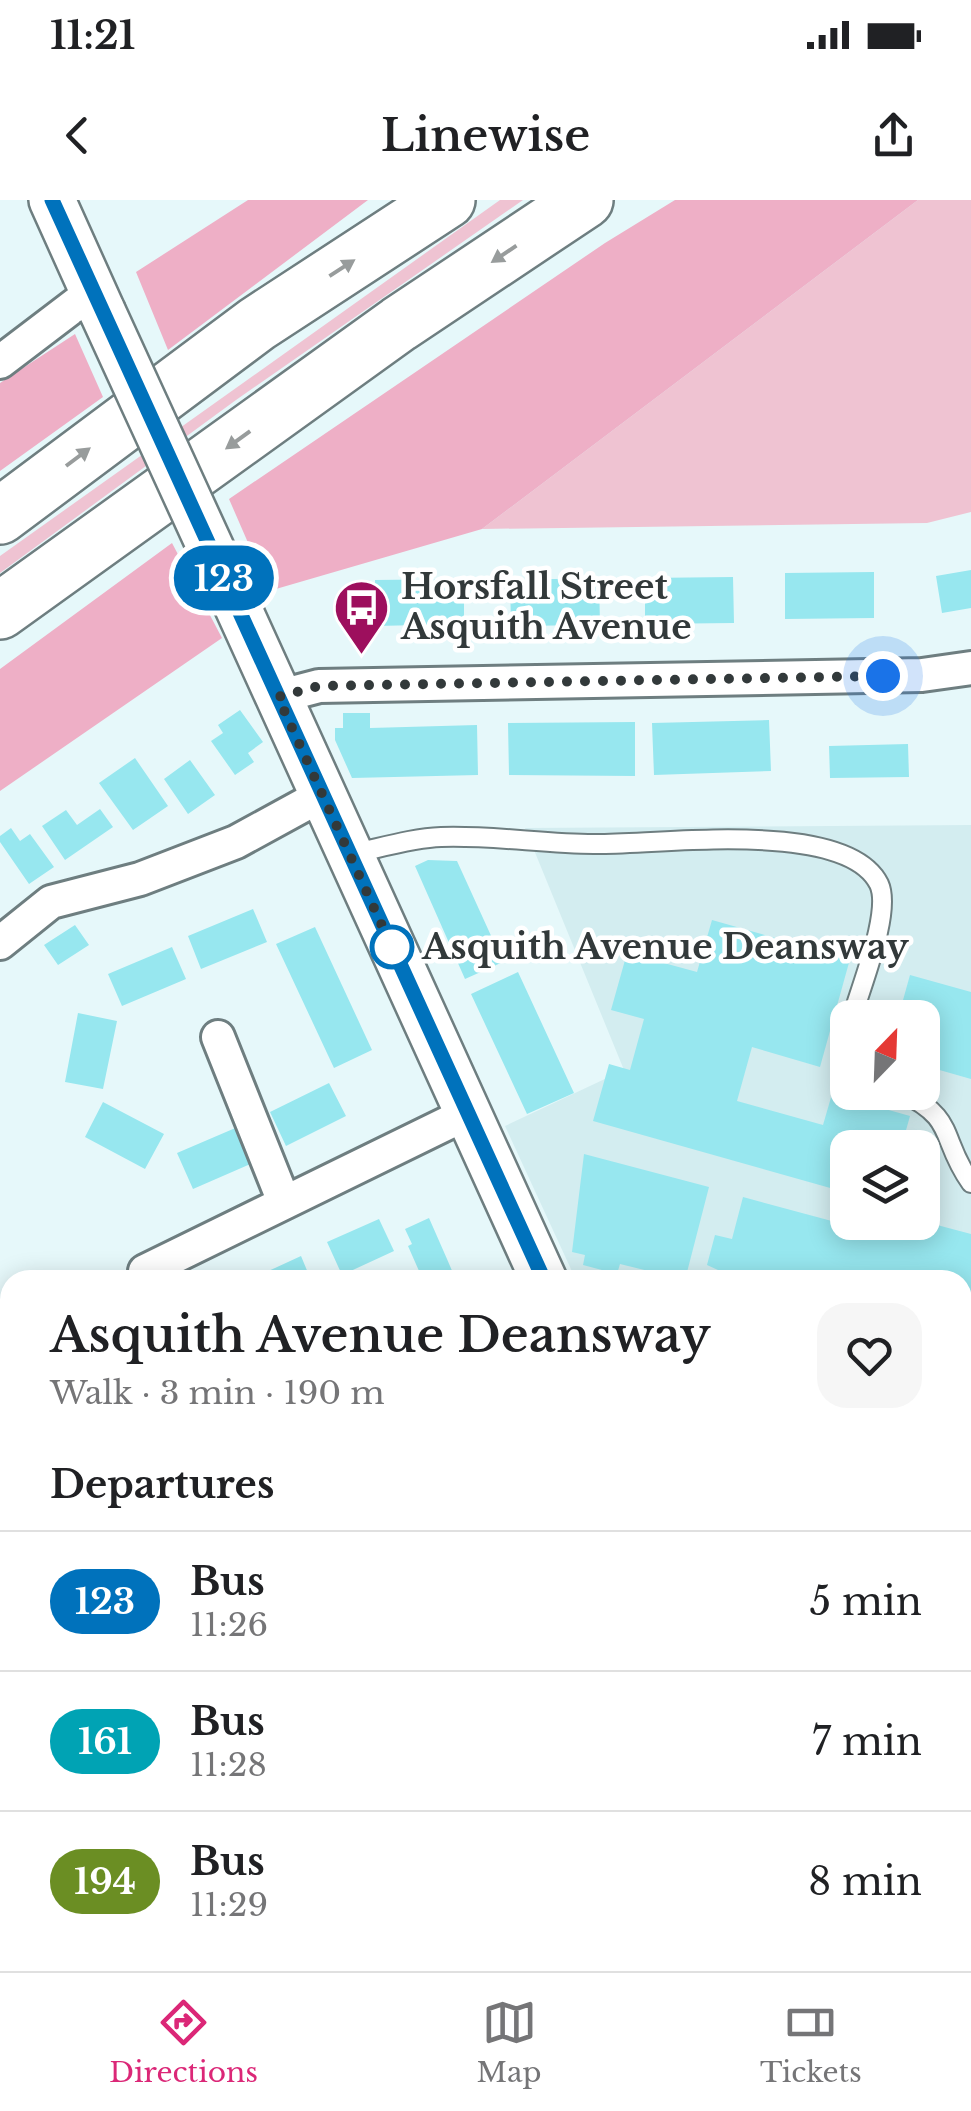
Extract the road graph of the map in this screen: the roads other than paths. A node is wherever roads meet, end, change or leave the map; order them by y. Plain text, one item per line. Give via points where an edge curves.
1 (52, 200) edge
2 (446, 200) edge
3 (585, 200) edge
4 (97, 302) junction
5 (0, 362) edge
6 (0, 516) edge
7 (0, 611) edge
8 (971, 668) edge
9 (278, 697) junction
10 (322, 795) junction
11 (350, 854) junction
12 (0, 943) edge
13 (857, 1000) edge
14 (218, 1037) dead end
15 (935, 1110) edge
16 (466, 1114) junction
17 (971, 1183) edge
18 (284, 1202) junction
19 (154, 1270) edge
20 (539, 1270) edge

1 - 4 main road
6 -> 2 highway via 257,324
3 -> 7 highway via 398,324
4 - 5 street
4 - 9 main road, bridge
8 - 9 street via 922,675 319,686
9 - 10 main road
10 - 11 main road
10 - 12 street via 236,842 140,879 51,902
11 - 13 lane via 439,837 596,844 740,839 786,841 858,859 880,886 881,918
11 - 16 main road
14 - 18 street
15 - 17 lane via 953,1158
16 - 18 street
16 - 20 main road
18 - 19 street

